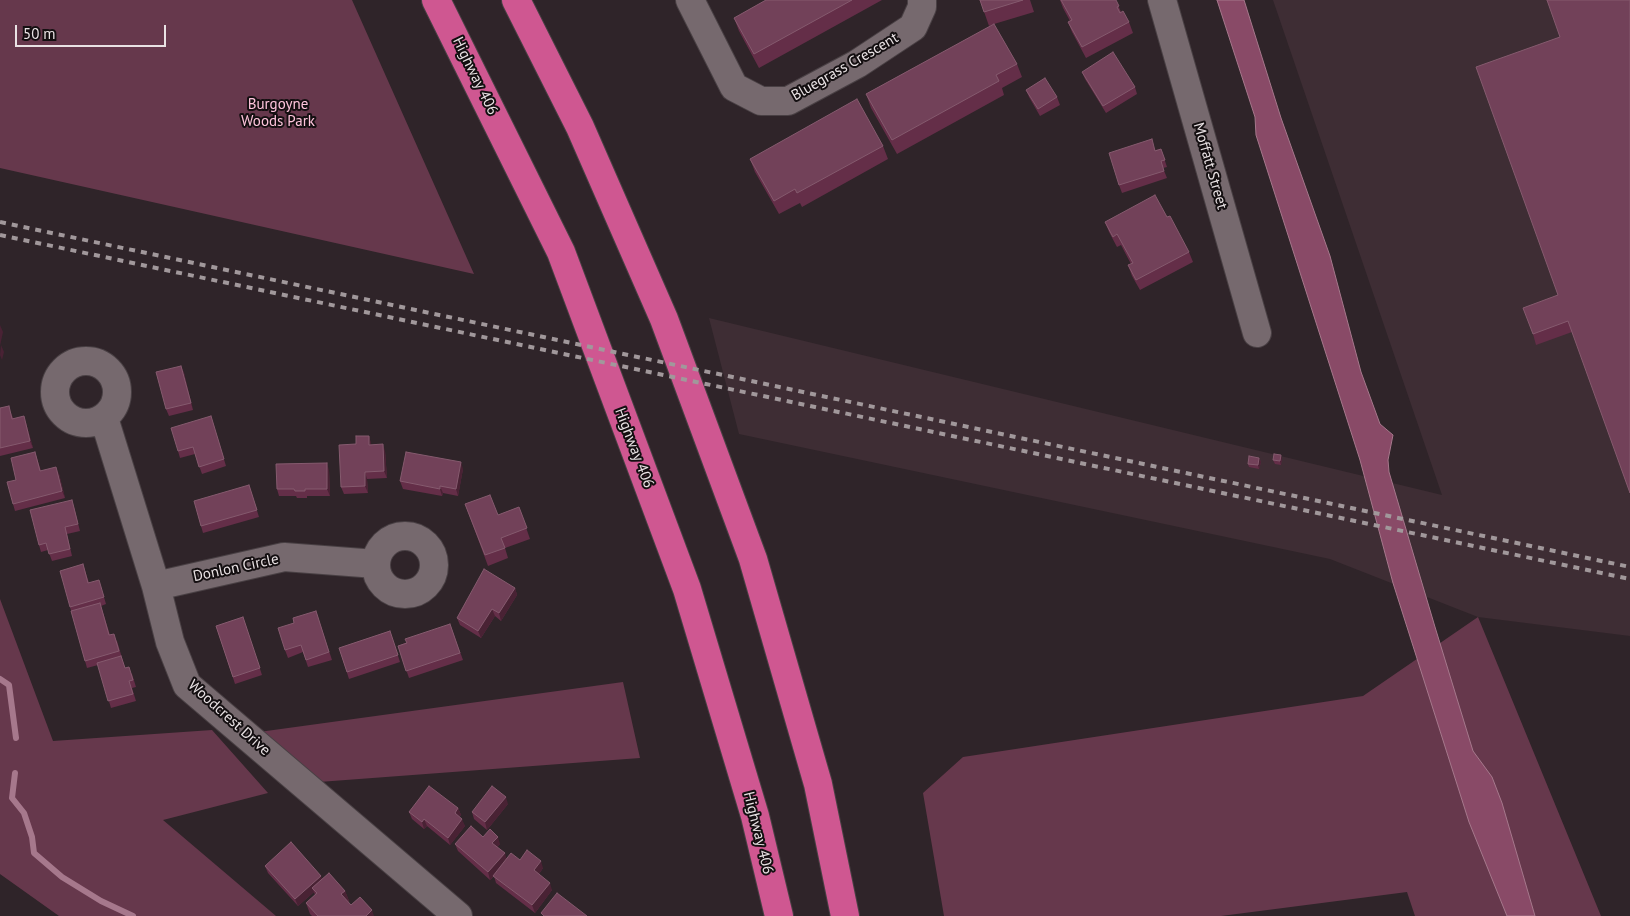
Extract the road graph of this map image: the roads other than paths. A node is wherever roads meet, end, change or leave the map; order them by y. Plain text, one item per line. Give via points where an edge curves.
1 (436, 0) edge
2 (516, 0) edge
3 (690, 0) edge
4 (922, 0) edge
5 (1162, 0) edge
6 (1257, 333) dead end
7 (104, 418) dead end
8 (376, 564) dead end
9 (156, 586) junction
10 (458, 916) edge
11 (779, 916) edge
12 (845, 916) edge

1 - 11 highway, Highway 406 via 561,252 687,589 755,816
2 - 12 highway via 580,128 664,319 753,559 818,784
3 - 4 street, Bluegrass Crescent via 734,87 761,101 788,101 857,64 913,27
5 - 6 street, Moffatt Street
7 - 9 street, Woodcrest Drive
8 - 9 street, Donlon Circle via 284,557
9 - 10 street, Woodcrest Drive via 170,642 187,685

